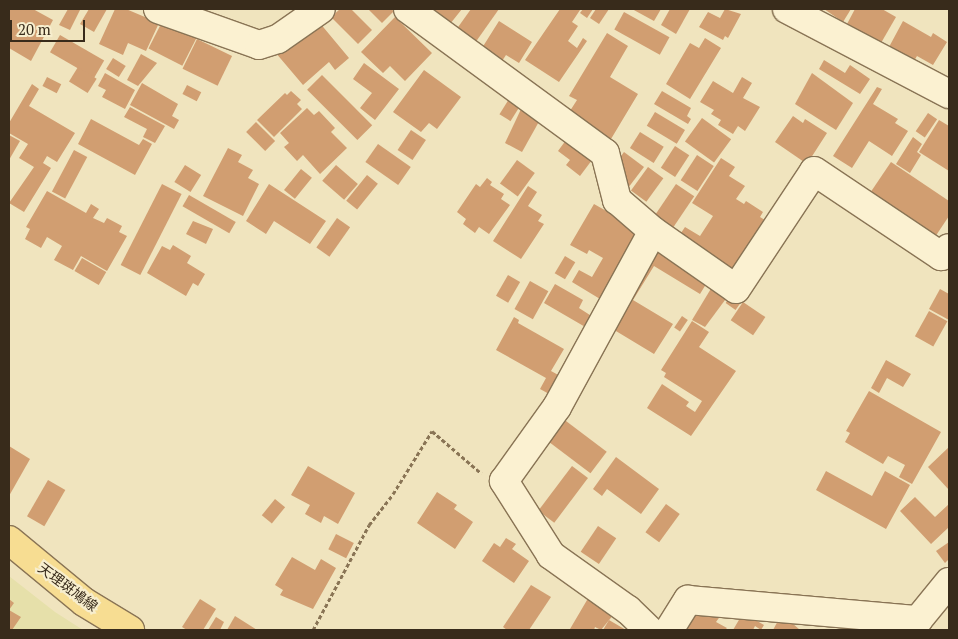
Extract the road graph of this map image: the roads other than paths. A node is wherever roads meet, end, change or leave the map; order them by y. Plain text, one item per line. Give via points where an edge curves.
1 (158, 9) edge
2 (321, 9) edge
3 (408, 9) edge
4 (787, 9) edge
5 (949, 94) edge
6 (653, 231) junction
7 (949, 248) edge
8 (9, 540) edge
9 (949, 582) edge
10 (130, 630) edge
11 (649, 630) edge
12 (669, 630) edge

1 - 2 street via 259,45 278,39
3 - 6 street via 605,153 617,200
4 - 5 street
6 - 7 street via 736,289 814,171 941,256
6 - 11 street via 557,407 504,480 551,555 628,610
8 - 10 main road, 天理斑鳩線 via 84,602
9 - 12 street via 918,620 688,600

